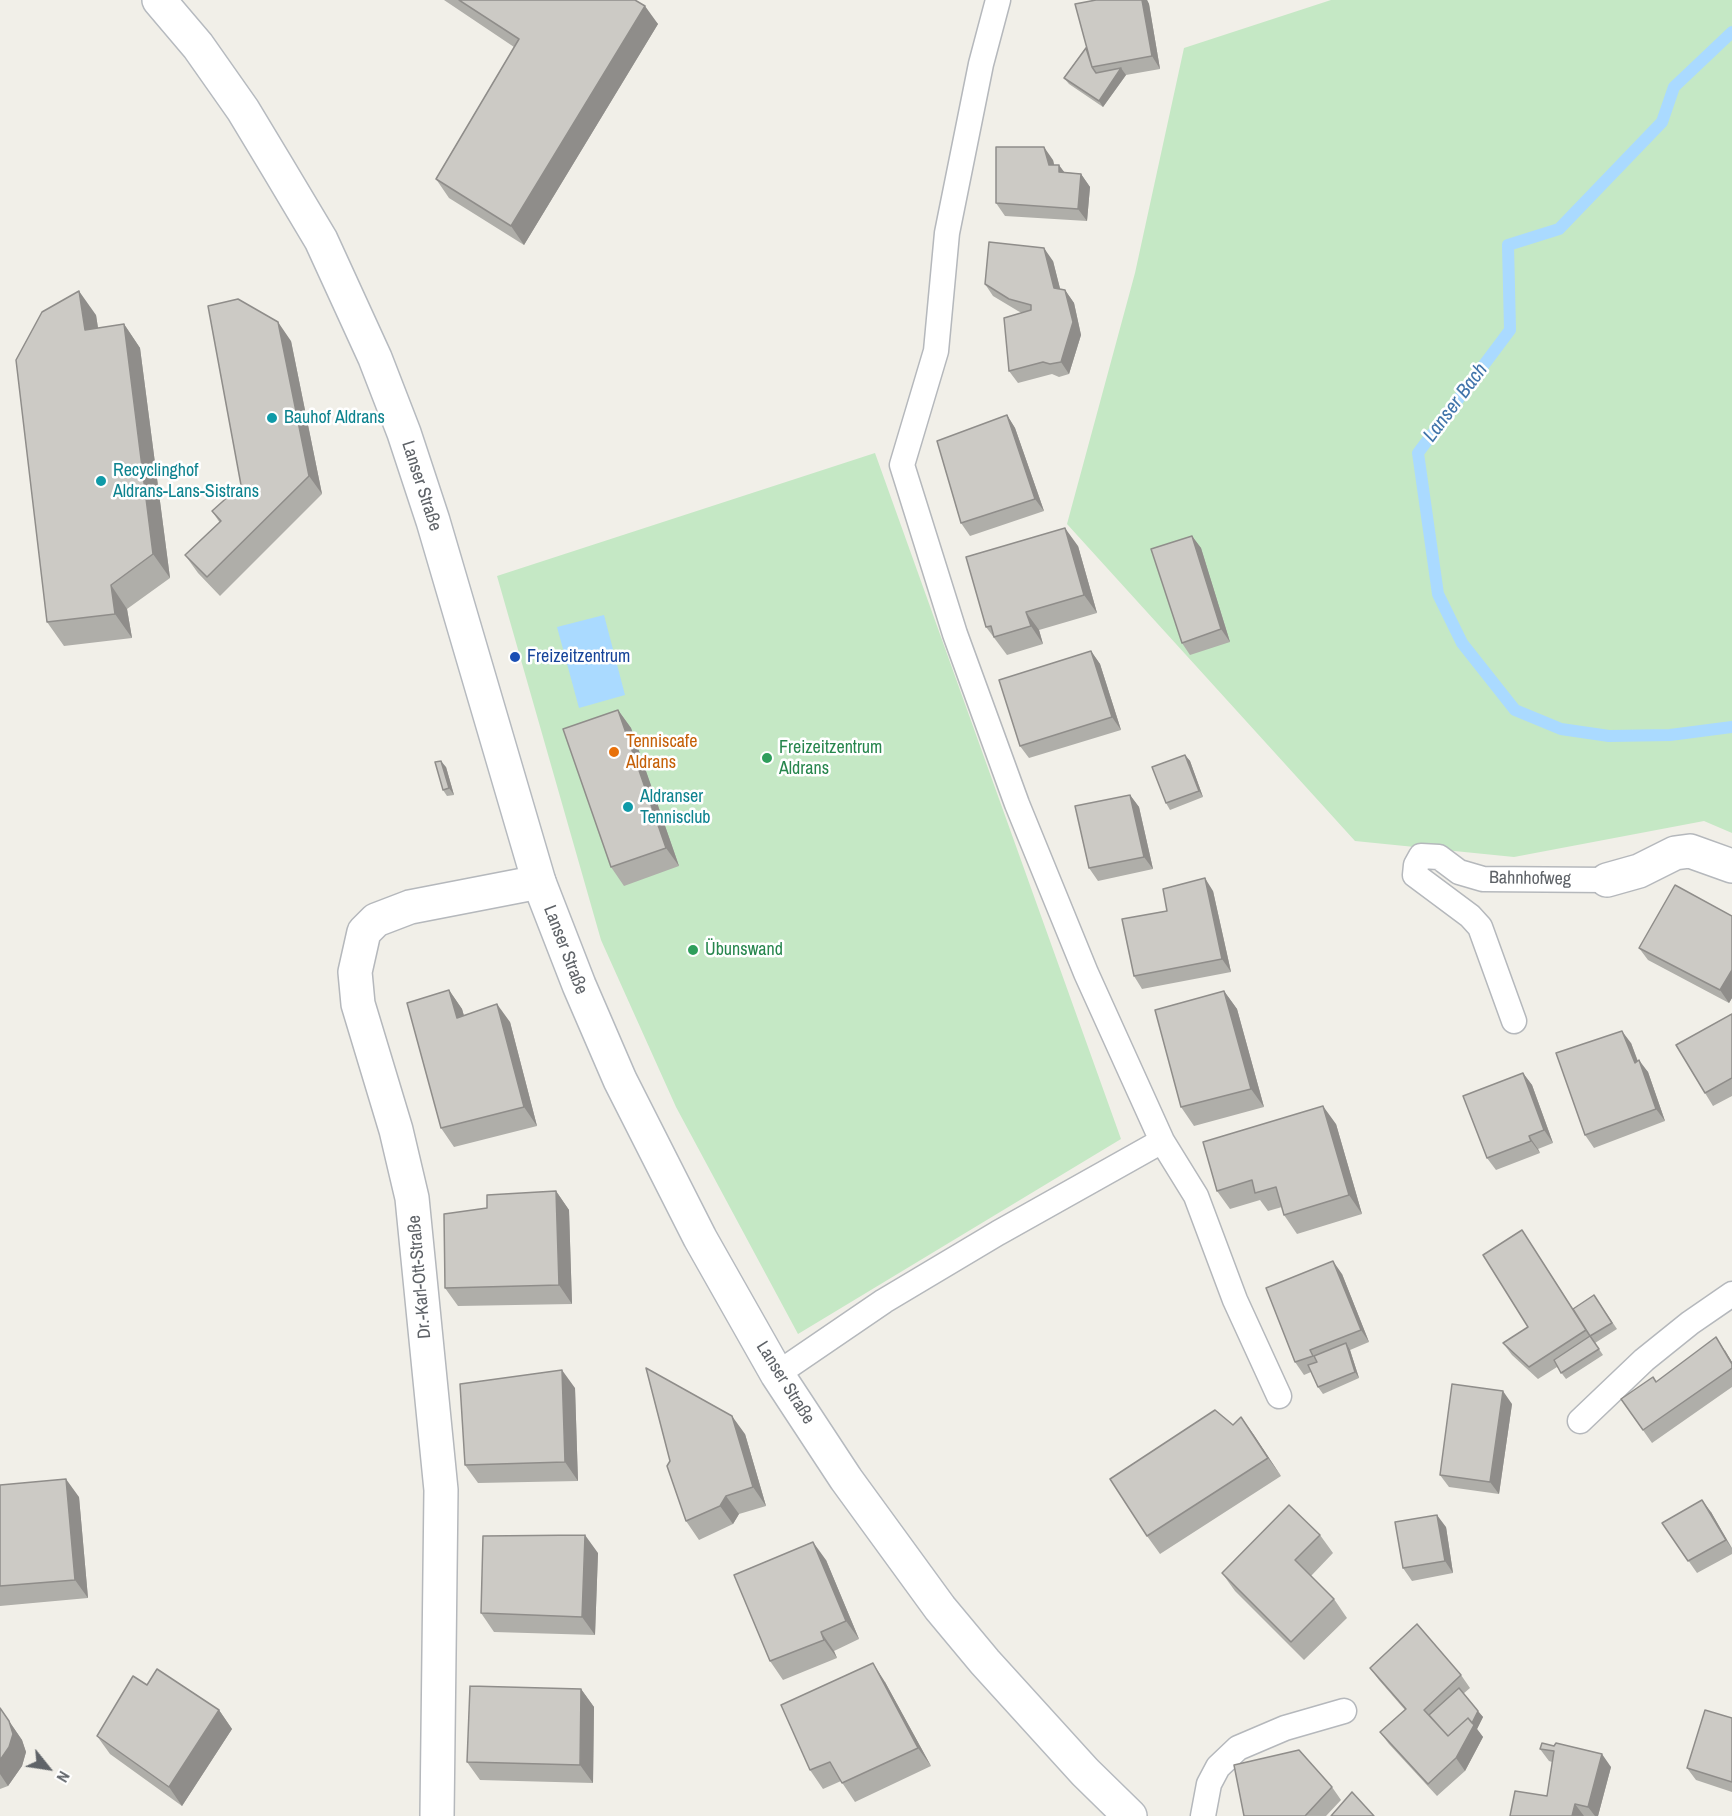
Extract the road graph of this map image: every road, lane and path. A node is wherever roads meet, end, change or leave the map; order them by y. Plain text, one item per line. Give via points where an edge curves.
1 (159, 0) edge
2 (998, 0) edge
3 (1732, 866) edge
4 (1606, 880) joint
5 (539, 882) junction
6 (1514, 1021) dead end
7 (1162, 1141) junction
8 (1732, 1294) edge
9 (777, 1374) junction
10 (1279, 1396) dead end
11 (1580, 1421) dead end
12 (1344, 1711) dead end
13 (437, 1816) edge
14 (1130, 1816) edge
15 (1203, 1816) edge

1 - 5 main road, Lanser Straße via 198,46 278,168 321,240 375,358 433,521
2 - 7 lane via 946,233 936,351 902,465 955,634 1017,804 1086,974
3 - 4 main road, Bahnhofweg via 1690,851 1675,853 1639,871
4 - 6 lane, Bahnhofweg via 1483,879 1459,872 1439,857 1421,856 1415,875 1479,927
5 - 9 main road, Lanser Straße via 620,1080 700,1238
5 - 13 main road, Dr.-Karl-Ott-Straße via 410,907 376,920 364,932 355,972 358,1004 412,1198 441,1490
7 - 9 lane via 884,1301
7 - 10 lane via 1196,1196 1234,1300
8 - 11 lane via 1644,1360
9 - 14 main road, Lanser Straße via 846,1479 940,1608 1085,1772
12 - 15 lane via 1285,1728 1238,1748 1218,1767 1209,1784

